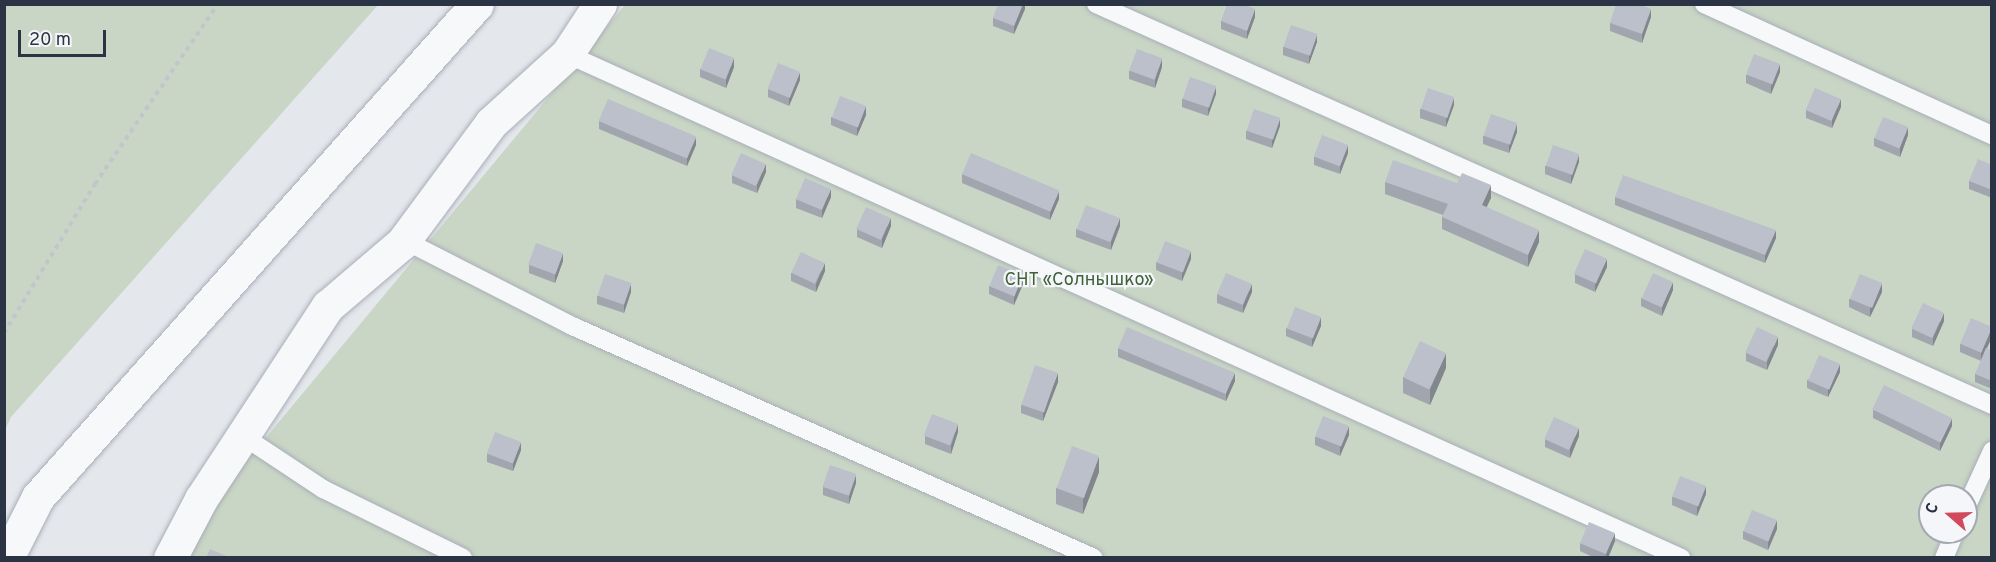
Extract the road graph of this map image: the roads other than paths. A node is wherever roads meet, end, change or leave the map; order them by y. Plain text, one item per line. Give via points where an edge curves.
1 (477, 4) edge
2 (600, 4) edge
3 (1096, 4) edge
4 (1704, 4) edge
5 (567, 54) junction
6 (1992, 135) edge
7 (404, 240) junction
8 (1992, 405) edge
9 (243, 436) junction
10 (1992, 451) edge
11 (1977, 484) edge
12 (1950, 544) edge
13 (7, 558) edge
14 (170, 558) edge
15 (463, 558) edge
16 (1094, 558) edge
17 (1681, 558) edge
18 (1944, 558) edge

1 - 13 street via 38,497
2 - 5 street
3 - 8 lane
4 - 6 lane
5 - 7 street via 491,123
5 - 17 lane
7 - 9 street via 328,306
7 - 16 lane via 570,325
9 - 14 street via 201,499
9 - 15 lane via 323,489
10 - 11 lane
12 - 18 lane

